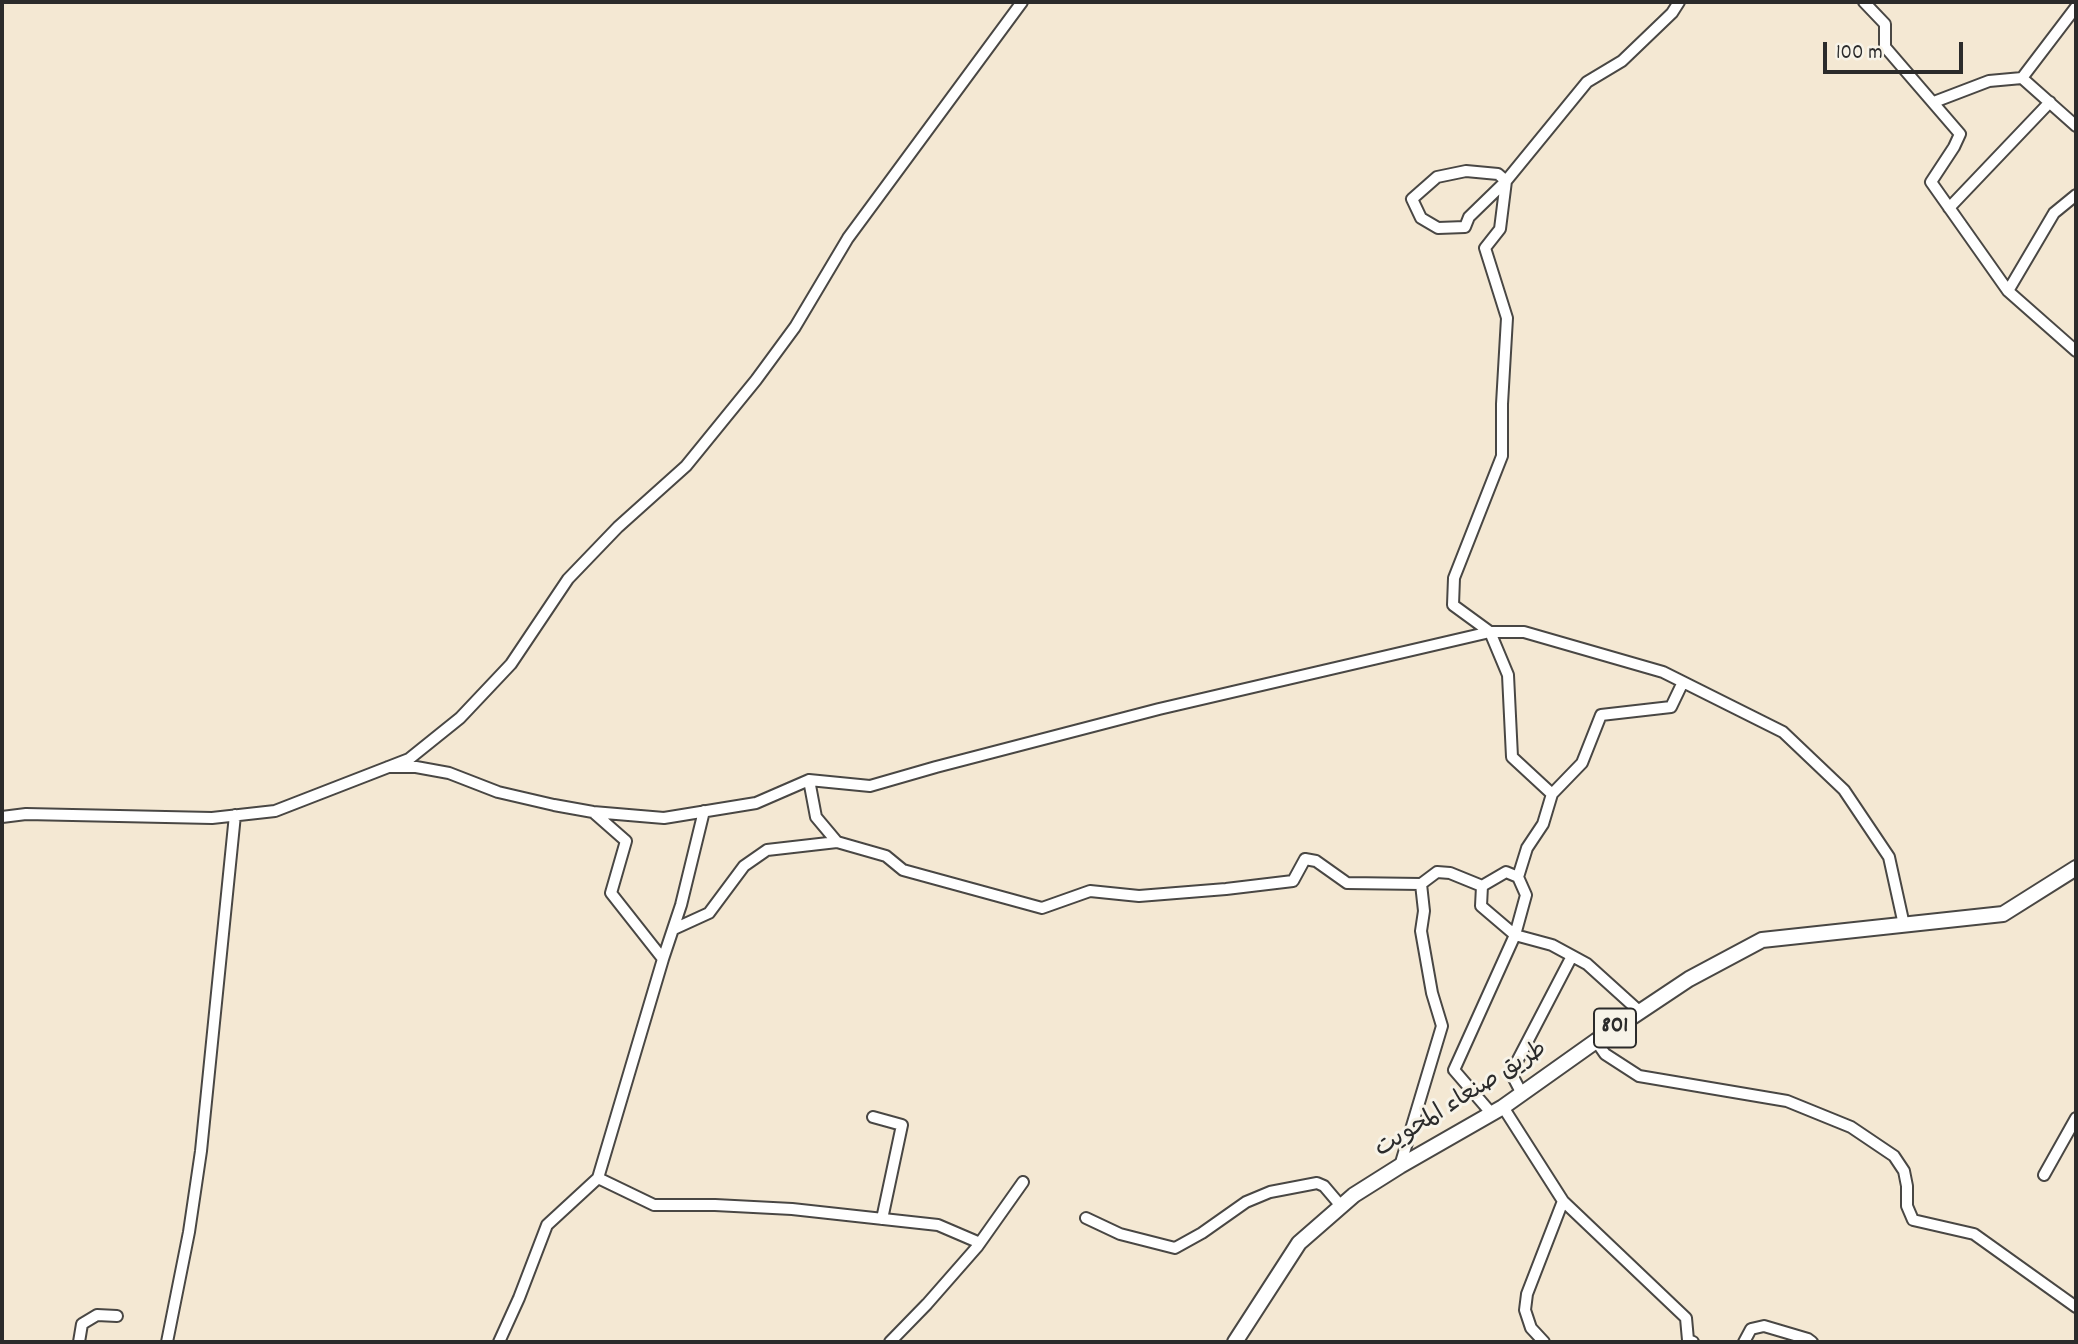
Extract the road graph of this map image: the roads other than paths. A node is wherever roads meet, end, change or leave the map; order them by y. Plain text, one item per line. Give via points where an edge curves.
1 (1022, 2) edge
2 (1679, 2) edge
3 (1864, 2) edge
4 (2076, 7) edge
5 (2022, 78) junction
6 (1934, 102) junction
7 (2050, 102) junction
8 (2076, 125) edge
9 (1506, 181) junction
10 (2076, 195) edge
11 (1949, 208) junction
12 (2008, 291) junction
13 (2076, 351) edge
14 (1490, 632) junction
15 (1683, 681) junction
16 (388, 767) junction
17 (809, 780) junction
18 (1552, 794) junction
19 (704, 811) junction
20 (593, 812) junction
21 (235, 815) junction
22 (2, 817) edge
23 (837, 842) junction
24 (2076, 868) edge
25 (1518, 877) junction
26 (1421, 884) junction
27 (1482, 886) junction
28 (1903, 925) junction
29 (674, 929) junction
30 (1515, 935) junction
31 (1572, 956) junction
32 (663, 959) junction
33 (1639, 1011) junction
34 (1596, 1041) junction
35 (1522, 1094) junction
36 (1498, 1111) junction
37 (873, 1117) dead end
38 (2076, 1118) edge
39 (1400, 1166) junction
40 (2044, 1175) dead end
41 (598, 1178) junction
42 (1023, 1182) dead end
43 (1563, 1201) junction
44 (1342, 1206) junction
45 (882, 1219) junction
46 (1086, 1219) dead end
47 (980, 1243) junction
48 (2076, 1307) edge
49 (117, 1316) dead end
50 (1689, 1341) edge
51 (79, 1342) edge
52 (167, 1342) edge
53 (499, 1342) edge
54 (890, 1342) edge
55 (1235, 1342) edge
56 (1544, 1342) edge
57 (1744, 1342) edge
58 (1812, 1342) edge

1 - 16 street via 848,238 795,327 686,466 568,579 511,664 460,718 409,759
2 - 9 street via 1622,61 1587,82
3 - 6 street via 1885,24 1885,47
4 - 5 street
5 - 6 street via 1989,81
5 - 7 street
6 - 11 street via 1960,134 1931,182
7 - 8 street
7 - 11 street
9 - 9 street via 1498,174 1466,171 1437,177 1412,199 1421,218 1438,228 1465,227 1469,217
9 - 14 street via 1500,229 1485,248 1507,318 1502,456 1454,578 1453,605
10 - 12 street via 2054,213
11 - 12 street
12 - 13 street
14 - 15 street via 1524,632
14 - 17 street via 1159,709 870,786
14 - 18 street via 1508,675 1512,757
15 - 18 street via 1671,707 1601,715 1581,763
15 - 28 street via 1783,732 1844,790 1889,857
16 - 20 street via 449,773 498,792
16 - 21 street via 275,811
17 - 19 street via 755,803
17 - 23 street via 816,817
18 - 25 street
19 - 20 street via 664,818
19 - 29 street
20 - 32 street via 626,841 611,893
21 - 22 street
21 - 52 street via 201,1150
23 - 26 street via 886,856 903,870 1042,908 1090,891 1139,896 1293,881 1305,859 1316,861 1347,883
23 - 29 street via 767,850 744,866 709,914
24 - 28 main road, طريق صنعاء المحويت / 801 via 2003,914
25 - 27 street via 1506,872
25 - 30 street via 1526,895
26 - 27 street via 1437,873 1450,873
26 - 39 street via 1421,931 1442,1026
27 - 30 street via 1481,906
28 - 33 main road, طريق صنعاء المحويت / 801 via 1762,940
29 - 32 street
30 - 31 street via 1552,944
30 - 36 street via 1454,1070
31 - 33 street
31 - 35 street via 1511,1073
32 - 41 street
33 - 34 main road, طريق صنعاء المحويت / 801
34 - 35 main road, طريق صنعاء المحويت / 801
34 - 48 street via 1605,1054 1639,1076 1787,1101 1851,1127 1894,1156 1904,1171 1913,1220 1974,1234
35 - 36 main road, طريق صنعاء المحويت / 801
36 - 39 main road, طريق صنعاء المحويت / 801
36 - 43 street
37 - 45 street via 902,1125
38 - 40 street
39 - 44 main road, طريق صنعاء المحويت / 801
41 - 45 street via 654,1205 792,1209
41 - 53 street via 547,1225
42 - 47 street
43 - 50 street via 1686,1318
43 - 56 street via 1527,1294 1525,1310 1531,1328
44 - 46 street via 1318,1183 1270,1192 1246,1202 1175,1248 1120,1234
44 - 55 main road, طريق صنعاء المحويت / 801 via 1299,1243
45 - 47 street via 938,1225
47 - 54 street
49 - 51 street via 97,1315 82,1324
57 - 58 street via 1751,1329 1764,1326

